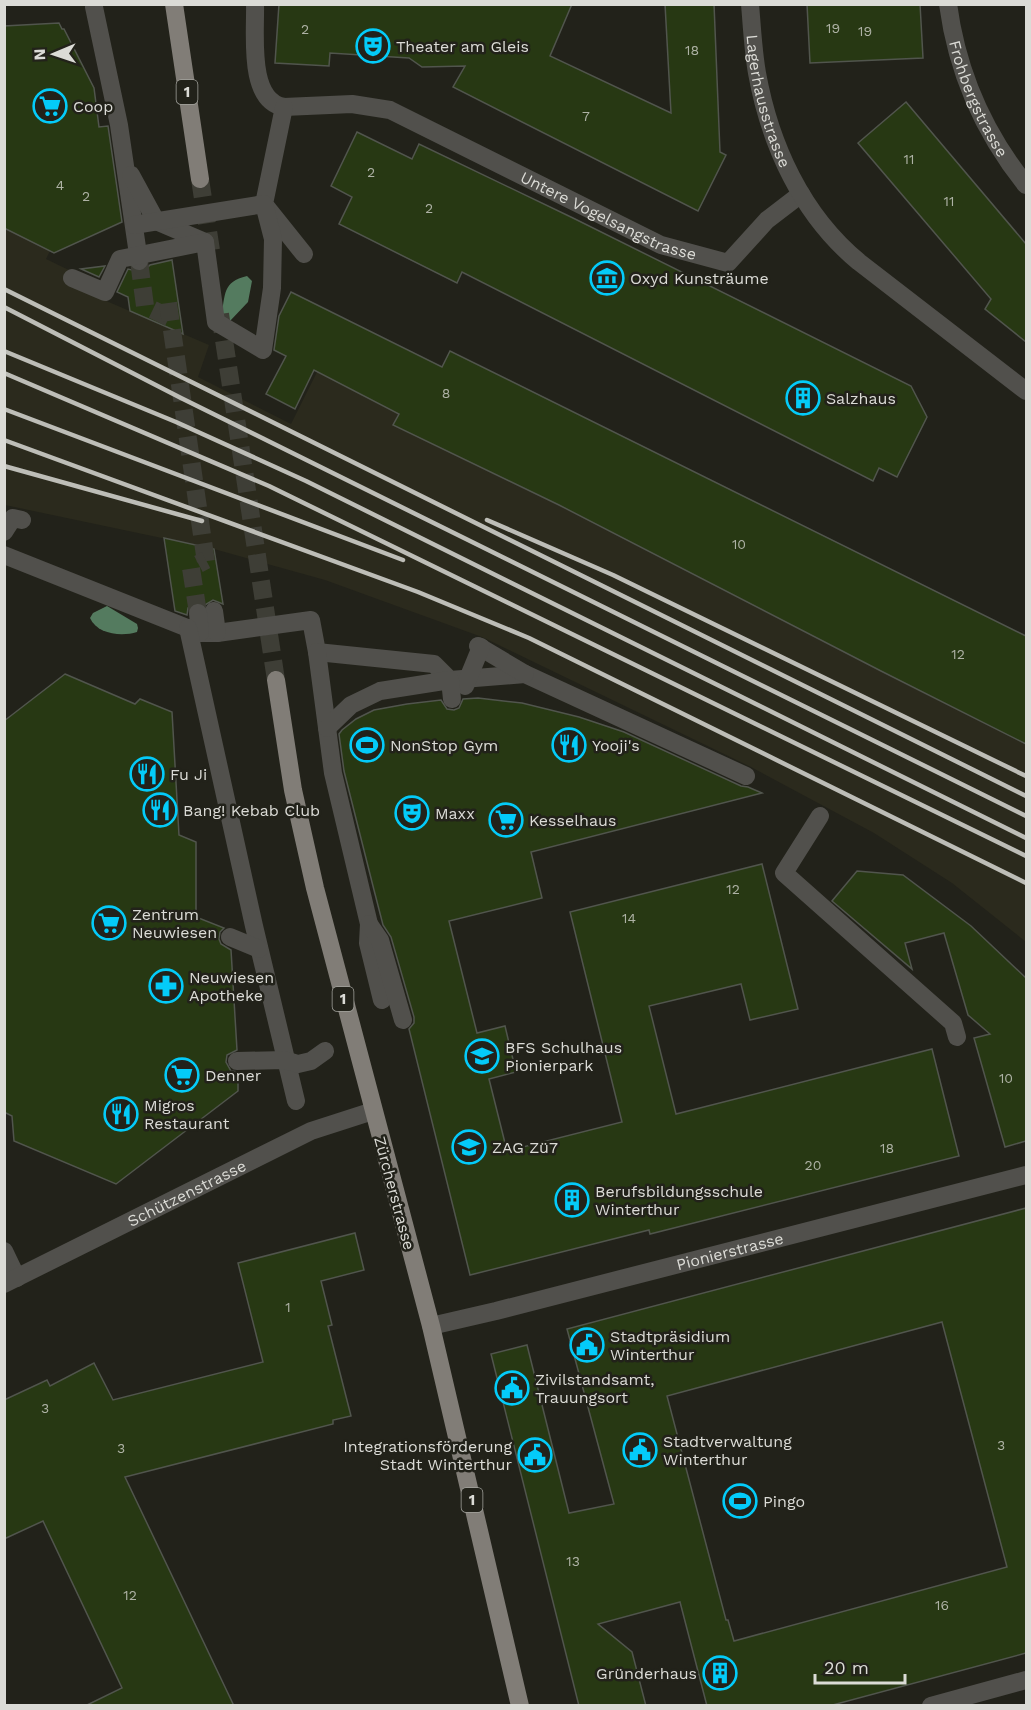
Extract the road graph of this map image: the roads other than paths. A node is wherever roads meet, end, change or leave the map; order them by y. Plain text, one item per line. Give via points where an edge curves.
1 (174, 4) edge
2 (255, 4) edge
3 (750, 4) edge
4 (948, 4) edge
5 (94, 7) dead end
6 (284, 107) junction
7 (125, 163) junction
8 (200, 178) tunnel mouth
9 (1026, 185) edge
10 (801, 194) junction
11 (264, 204) junction
12 (156, 221) junction
13 (134, 225) junction
14 (205, 242) junction
15 (304, 254) dead end
16 (138, 258) junction
17 (72, 278) dead end
18 (1026, 391) edge
19 (22, 520) dead end
20 (4, 532) edge
21 (7, 562) edge
22 (203, 623) junction
23 (317, 652) junction
24 (525, 674) junction
25 (469, 678) junction
26 (276, 680) tunnel mouth
27 (450, 680) junction
28 (327, 728) junction
29 (746, 776) dead end
30 (820, 816) dead end
31 (369, 924) junction
32 (230, 937) dead end
33 (259, 949) junction
34 (382, 1000) dead end
35 (403, 1020) dead end
36 (957, 1037) dead end
37 (285, 1060) junction
38 (237, 1061) dead end
39 (296, 1101) dead end
40 (373, 1111) junction
41 (1026, 1174) edge
42 (4, 1251) edge
43 (11, 1281) edge
44 (431, 1326) junction
45 (1026, 1680) edge
46 (520, 1706) edge
47 (931, 1706) edge

1 - 8 main road, 1
2 - 6 street via 256,63 261,87 270,102
3 - 10 street, Lagerhausstrasse via 762,100 779,151
4 - 9 street, Frohbergstrasse via 952,33 973,97 990,133
5 - 7 street
6 - 10 street, Untere Vogelsangstrasse via 352,104 390,110 661,245 728,263 767,220
6 - 11 street
7 - 12 street
7 - 13 street
10 - 18 street via 844,249
11 - 12 street
11 - 14 street via 273,239 272,288 263,350 216,322
11 - 15 street
12 - 13 street
12 - 14 street
13 - 16 street
14 - 16 street
16 - 17 street via 120,259 105,292
19 - 20 street via 13,518
21 - 22 street
22 - 23 street via 311,620
22 - 33 street
23 - 27 street via 434,664
23 - 28 street
24 - 25 street
24 - 25 street via 480,647
24 - 29 street
25 - 27 street
25 - 27 street via 456,699
26 - 40 main road, Zürcherstrasse / 1 via 293,790 315,888
27 - 28 street via 380,691 351,705
28 - 31 street via 333,773
30 - 36 street via 784,873 953,1023
31 - 34 street via 368,943
31 - 35 street via 380,940
32 - 33 street
33 - 37 street
37 - 37 street via 298,1064 325,1051 295,1047
37 - 38 street
37 - 39 street
40 - 43 street, Schützenstrasse via 311,1131
40 - 44 main road, Zürcherstrasse / 1
41 - 44 street, Pionierstrasse
42 - 43 street
44 - 46 main road, Zürcherstrasse / 1
45 - 47 street

